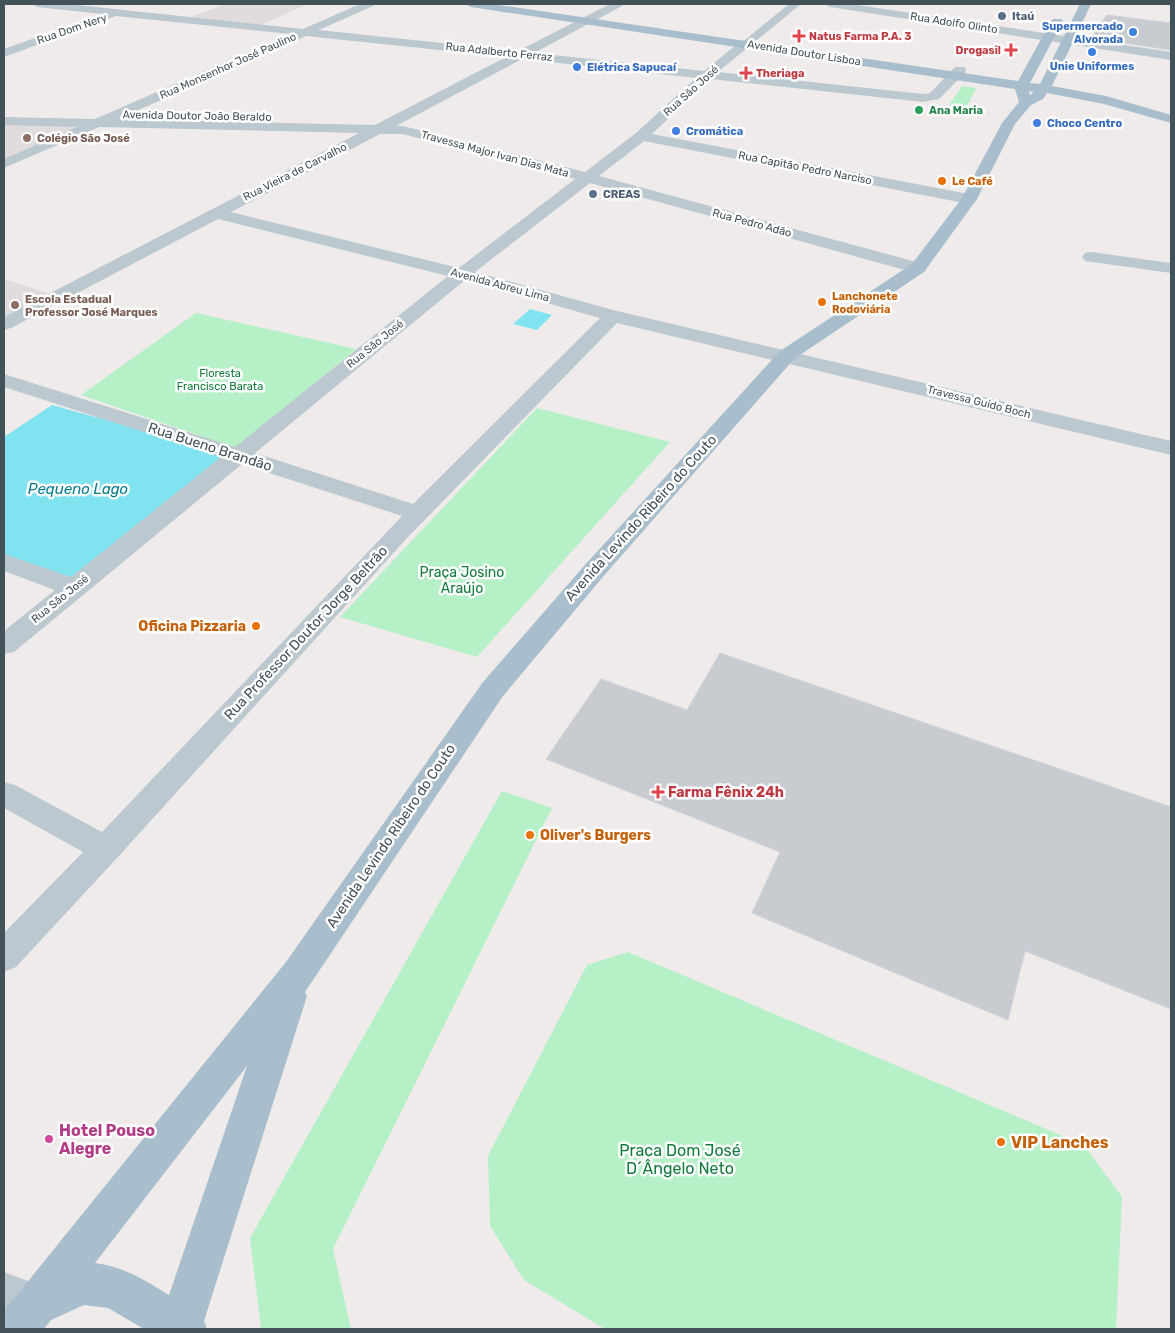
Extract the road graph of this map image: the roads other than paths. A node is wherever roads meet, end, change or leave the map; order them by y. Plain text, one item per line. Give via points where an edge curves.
1 (37, 4) edge
2 (140, 4) edge
3 (369, 4) edge
4 (471, 4) edge
5 (508, 4) edge
6 (618, 4) edge
7 (796, 4) edge
8 (830, 4) edge
9 (1086, 4) edge
10 (1061, 12) dead end
11 (118, 13) junction
12 (590, 19) junction
13 (307, 32) junction
14 (1048, 37) junction
15 (1066, 40) junction
16 (748, 42) junction
17 (4, 53) edge
18 (519, 54) junction
19 (1171, 56) edge
20 (956, 73) junction
21 (708, 74) junction
22 (1033, 88) junction
23 (1171, 111) edge
24 (4, 112) edge
25 (117, 114) junction
26 (1171, 119) edge
27 (4, 121) edge
28 (253, 122) junction
29 (96, 123) junction
30 (391, 127) junction
31 (641, 136) junction
32 (4, 164) edge
33 (586, 177) junction
34 (969, 199) junction
35 (214, 213) junction
36 (1090, 257) dead end
37 (918, 268) junction
38 (1171, 268) edge
39 (462, 274) junction
40 (613, 316) junction
41 (4, 324) edge
42 (787, 355) junction
43 (4, 380) edge
44 (1171, 448) edge
45 (237, 456) junction
46 (418, 513) junction
47 (4, 562) edge
48 (74, 588) junction
49 (4, 644) edge
50 (4, 794) edge
51 (106, 849) junction
52 (4, 956) edge
53 (295, 977) junction
54 (19, 1309) edge
55 (181, 1328) edge

1 - 11 street, Rua Adalberto Ferraz
2 - 11 street, Rua Dom Nery
3 - 13 street, Rua Monsenhor José Paulino
4 - 12 main road, Avenida Doutor Lisboa
5 - 12 main road, Avenida Doutor Lisboa
6 - 12 street, Rua Vieira de Carvalho
7 - 16 street, Rua São José
8 - 14 street, Rua Adolfo Olinto
9 - 15 main road
10 - 14 main road
11 - 13 street, Rua Adalberto Ferraz
11 - 17 street, Rua Dom Nery
12 - 16 main road, Avenida Doutor Lisboa
12 - 18 street, Rua Vieira de Carvalho
13 - 18 street, Rua Adalberto Ferraz
13 - 25 street, Rua Monsenhor José Paulino
14 - 15 street, Rua Adolfo Olinto
14 - 22 main road
15 - 19 street, Rua Adolfo Olinto
15 - 22 main road
16 - 20 main road, Avenida Doutor Lisboa
16 - 21 street, Rua São José
18 - 21 street, Rua Adalberto Ferraz
18 - 30 street, Rua Vieira de Carvalho
20 - 21 street, Rua Adalberto Ferraz via 934,96 923,98
20 - 22 main road, Avenida Doutor Lisboa
21 - 31 street, Rua São José
22 - 23 main road via 1107,94
22 - 26 main road via 1106,100
22 - 34 main road, Avenida Levindo Ribeiro do Couto via 1009,123
24 - 25 street, Avenida Doutor João Beraldo
25 - 28 street, Avenida Doutor João Beraldo
25 - 29 street, Rua Monsenhor José Paulino
27 - 29 street, Avenida Doutor João Beraldo
28 - 29 street, Avenida Doutor João Beraldo
28 - 30 street, Avenida Doutor João Beraldo
29 - 32 street, Rua Monsenhor José Paulino
30 - 33 street, Travessa Major Ivan Dias Mata
30 - 35 street, Rua Vieira de Carvalho
31 - 33 street, Rua São José
31 - 34 street, Rua Capitão Pedro Narciso
33 - 37 street, Rua Pedro Adão
33 - 39 street, Rua São José
34 - 37 main road, Avenida Levindo Ribeiro do Couto
35 - 39 street, Avenida Abreu Lima
35 - 41 street, Rua Vieira de Carvalho
36 - 38 street
37 - 42 main road, Avenida Levindo Ribeiro do Couto
39 - 40 street, Avenida Abreu Lima
39 - 45 street, Rua São José
40 - 42 street, Avenida Abreu Lima
40 - 46 street, Rua Professor Doutor Jorge Beltrão
42 - 44 street, Travessa Guido Boch
42 - 53 main road, Avenida Levindo Ribeiro do Couto via 493,689
43 - 45 street, Rua Bueno Brandão
45 - 46 street, Rua Bueno Brandão
45 - 48 street, Rua São José
46 - 51 street, Rua Professor Doutor Jorge Beltrão
47 - 48 street
48 - 49 street, Rua São José
50 - 51 street
51 - 52 street, Rua Professor Doutor Jorge Beltrão
53 - 54 main road, Avenida Levindo Ribeiro do Couto
53 - 55 main road, Avenida Levindo Ribeiro do Couto
54 - 55 main road via 82,1282 114,1287

